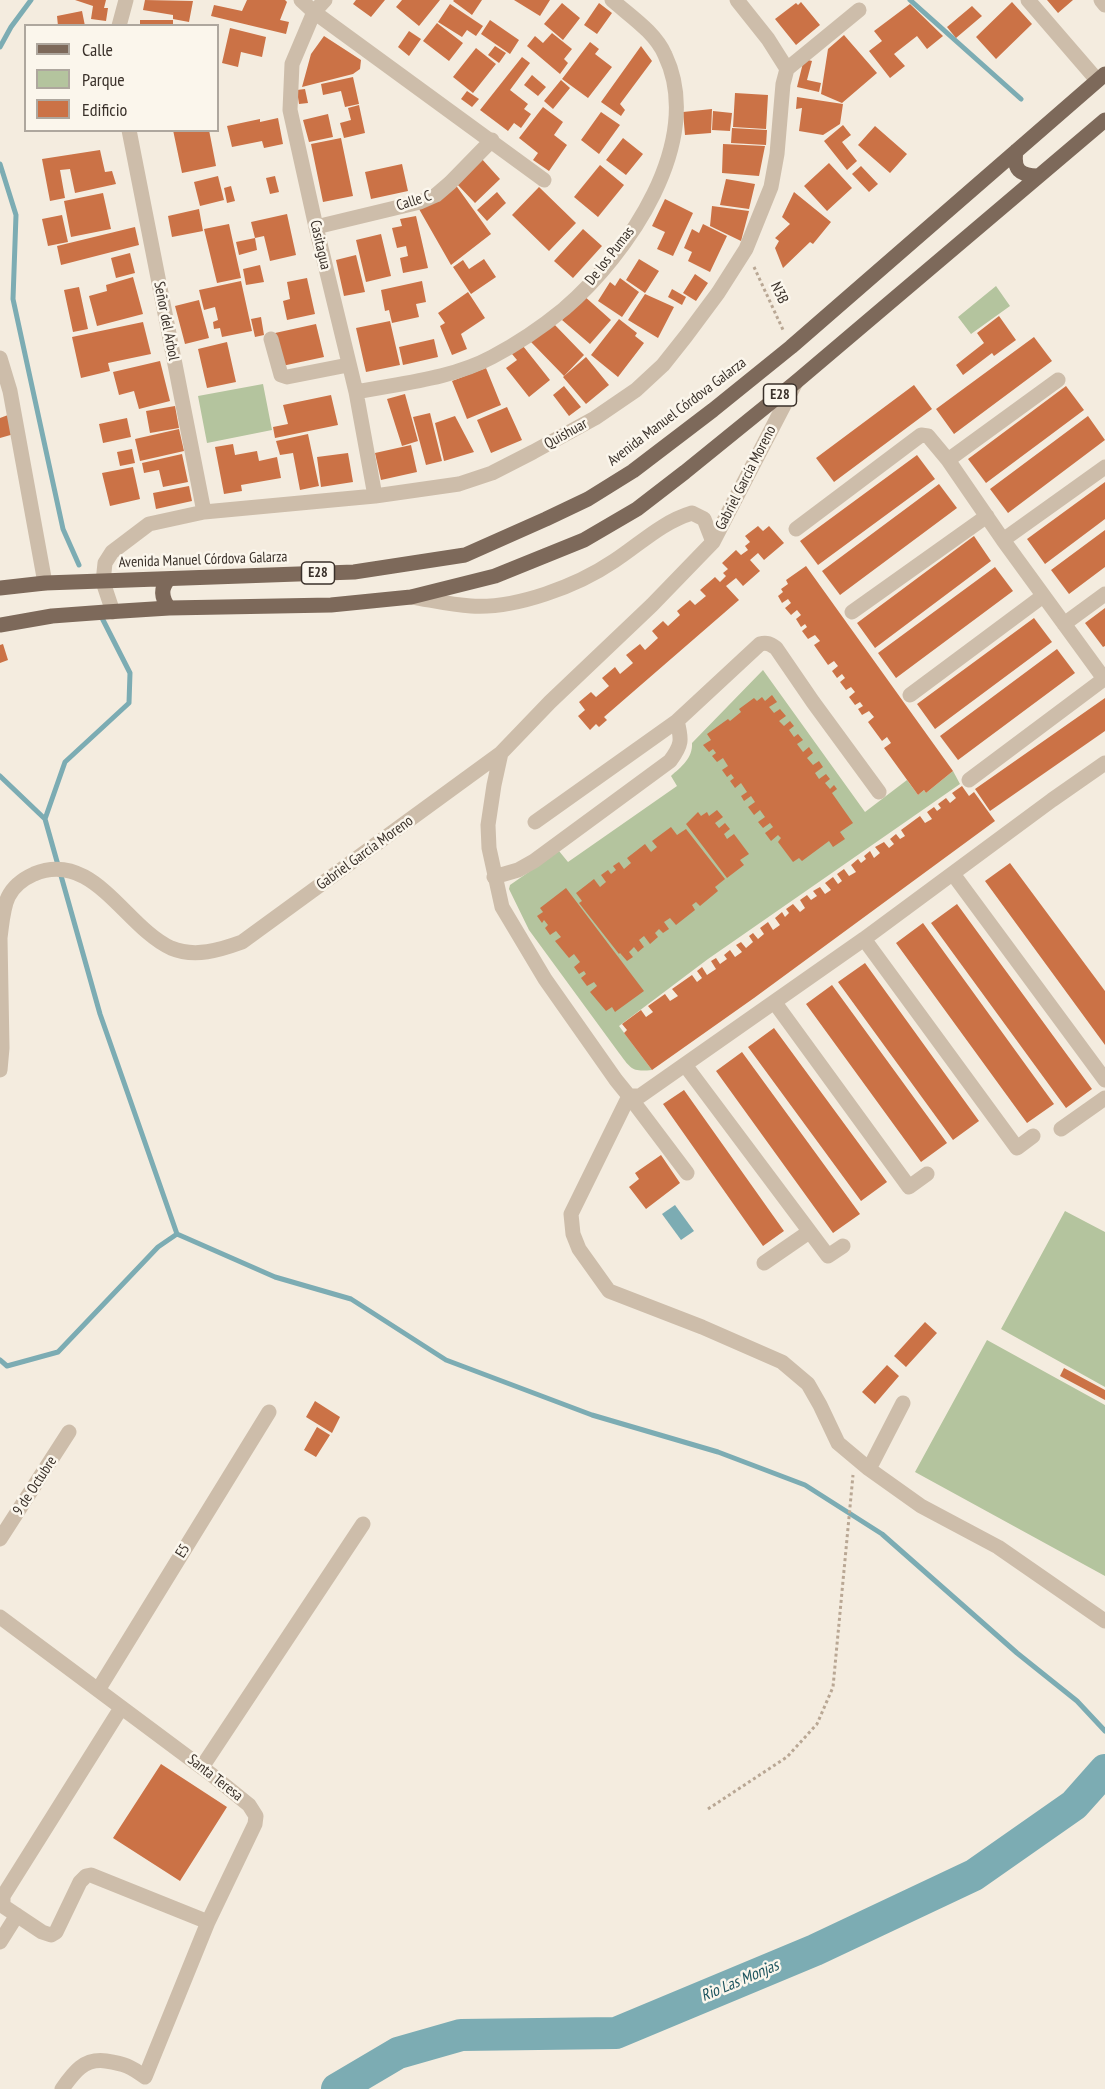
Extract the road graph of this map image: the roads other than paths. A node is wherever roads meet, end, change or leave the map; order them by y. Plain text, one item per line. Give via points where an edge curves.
1 (126, 0) edge
2 (301, 0) edge
3 (325, 0) edge
4 (612, 0) edge
5 (736, 0) edge
6 (1029, 0) edge
7 (1101, 0) edge
8 (1105, 5) edge
9 (859, 10) dead end
10 (314, 12) junction
11 (120, 24) edge
12 (787, 69) junction
13 (1101, 77) edge
14 (1105, 120) edge
15 (129, 132) edge
16 (492, 140) junction
17 (1016, 151) junction
18 (1037, 176) junction
19 (544, 180) dead end
20 (316, 227) junction
21 (271, 339) dead end
22 (0, 358) edge
23 (348, 365) junction
24 (1058, 380) dead end
25 (796, 382) junction
26 (356, 392) junction
27 (948, 460) junction
28 (1105, 467) edge
29 (375, 496) junction
30 (204, 512) junction
31 (987, 516) junction
32 (796, 529) dead end
33 (1003, 540) junction
34 (713, 542) junction
35 (169, 579) junction
36 (103, 582) junction
37 (45, 583) junction
38 (0, 588) edge
39 (1105, 594) edge
40 (1043, 596) junction
41 (411, 597) junction
42 (169, 608) junction
43 (113, 612) junction
44 (852, 612) dead end
45 (1064, 624) junction
46 (0, 625) edge
47 (1105, 680) edge
48 (910, 694) dead end
49 (677, 721) junction
50 (501, 753) junction
51 (1105, 763) edge
52 (969, 780) dead end
53 (879, 792) dead end
54 (535, 822) dead end
55 (953, 874) junction
56 (494, 877) junction
57 (0, 938) edge
58 (864, 939) junction
59 (775, 1003) junction
60 (685, 1065) junction
61 (0, 1070) edge
62 (1105, 1080) edge
63 (629, 1096) junction
64 (1105, 1098) edge
65 (1061, 1129) dead end
66 (1033, 1136) dead end
67 (687, 1173) dead end
68 (927, 1174) dead end
69 (810, 1232) junction
70 (843, 1246) dead end
71 (764, 1263) dead end
72 (903, 1403) dead end
73 (269, 1412) dead end
74 (69, 1432) dead end
75 (869, 1468) junction
76 (363, 1524) dead end
77 (0, 1539) edge
78 (0, 1617) edge
79 (1105, 1621) edge
80 (98, 1690) junction
81 (121, 1707) junction
82 (202, 1767) junction
83 (4, 1889) edge
84 (17, 1915) junction
85 (208, 1922) junction
86 (0, 1942) edge
87 (62, 2089) edge

1 - 11 street
2 - 10 street
3 - 10 street, Casitagua
4 - 26 street, De los Pumas via 649,32 665,54 676,85 670,158 622,245 564,309 490,358 441,376
5 - 12 street
6 - 13 street
7 - 8 street
9 - 12 street
10 - 16 street
10 - 20 street, Casitagua via 292,64 290,110
12 - 29 street, Quishuar via 771,187 746,249 718,294 663,365 636,390 595,418 492,473 459,484
13 - 17 main road, Avenida Manuel Córdova Galarza / E28
14 - 18 main road, E28
15 - 30 street, Señor del Arbol
16 - 19 street
16 - 20 street, Calle C via 436,195
17 - 18 main road via 1017,170 1023,175
17 - 35 main road, Avenida Manuel Córdova Galarza / E28 via 791,347 633,471 588,499 465,555 354,572
18 - 25 main road, E28
20 - 23 street, Casitagua
21 - 23 street via 281,375
22 - 37 street via 10,391
23 - 26 street, Casitagua
24 - 27 street
25 - 34 street, Gabriel García Moreno
25 - 41 main road, E28 via 637,509 584,540 495,576
26 - 29 street, Casitagua
27 - 31 street
27 - 32 street via 928,436 921,435
28 - 33 street
29 - 30 street, Quishuar
30 - 36 street, Quishuar via 149,524 112,552 105,563
31 - 33 street
31 - 44 street
33 - 40 street
34 - 41 street, Gabriel García Moreno via 704,519 692,513 661,527 594,575 543,595 472,606
34 - 50 street, Gabriel García Moreno
35 - 36 main road, Avenida Manuel Córdova Galarza / E28
35 - 42 main road via 162,593
36 - 37 main road, Avenida Manuel Córdova Galarza / E28
36 - 43 street
37 - 38 main road, Avenida Manuel Córdova Galarza / E28
39 - 45 street
40 - 45 street
40 - 48 street
41 - 42 main road, E28 via 332,605
42 - 43 main road, E28
43 - 46 main road, E28
45 - 47 street
47 - 52 street
49 - 53 street via 760,644 769,643
49 - 54 street
49 - 56 street via 679,749 669,761 534,861
50 - 56 street via 489,825
50 - 57 street, Gabriel García Moreno via 242,942 204,953 174,950 147,933 86,876 69,870 40,872 21,881 4,904
51 - 55 street
55 - 58 street
55 - 62 street
56 - 63 street via 502,907 545,978
57 - 61 street, Gabriel García Moreno
58 - 59 street
58 - 66 street via 1017,1148
59 - 60 street
59 - 68 street via 909,1186
60 - 63 street via 640,1096
60 - 69 street
63 - 67 street
63 - 75 street via 571,1214 579,1249 609,1291 782,1362 808,1384 838,1443
64 - 65 street
69 - 70 street via 828,1256
69 - 71 street
72 - 75 street
73 - 80 street, E5
74 - 77 street, 9 de Octubre
75 - 79 street via 921,1506 998,1547
76 - 82 street
78 - 80 street, Santa Teresa
80 - 81 street, Santa Teresa
81 - 82 street, Santa Teresa
81 - 83 street
82 - 85 street, Santa Teresa via 249,1805 256,1816
83 - 84 street via 3,1906
84 - 85 street via 51,1935 80,1882 91,1875
84 - 86 street
85 - 87 street, Santa Teresa via 145,2077 127,2065 91,2061 74,2072

